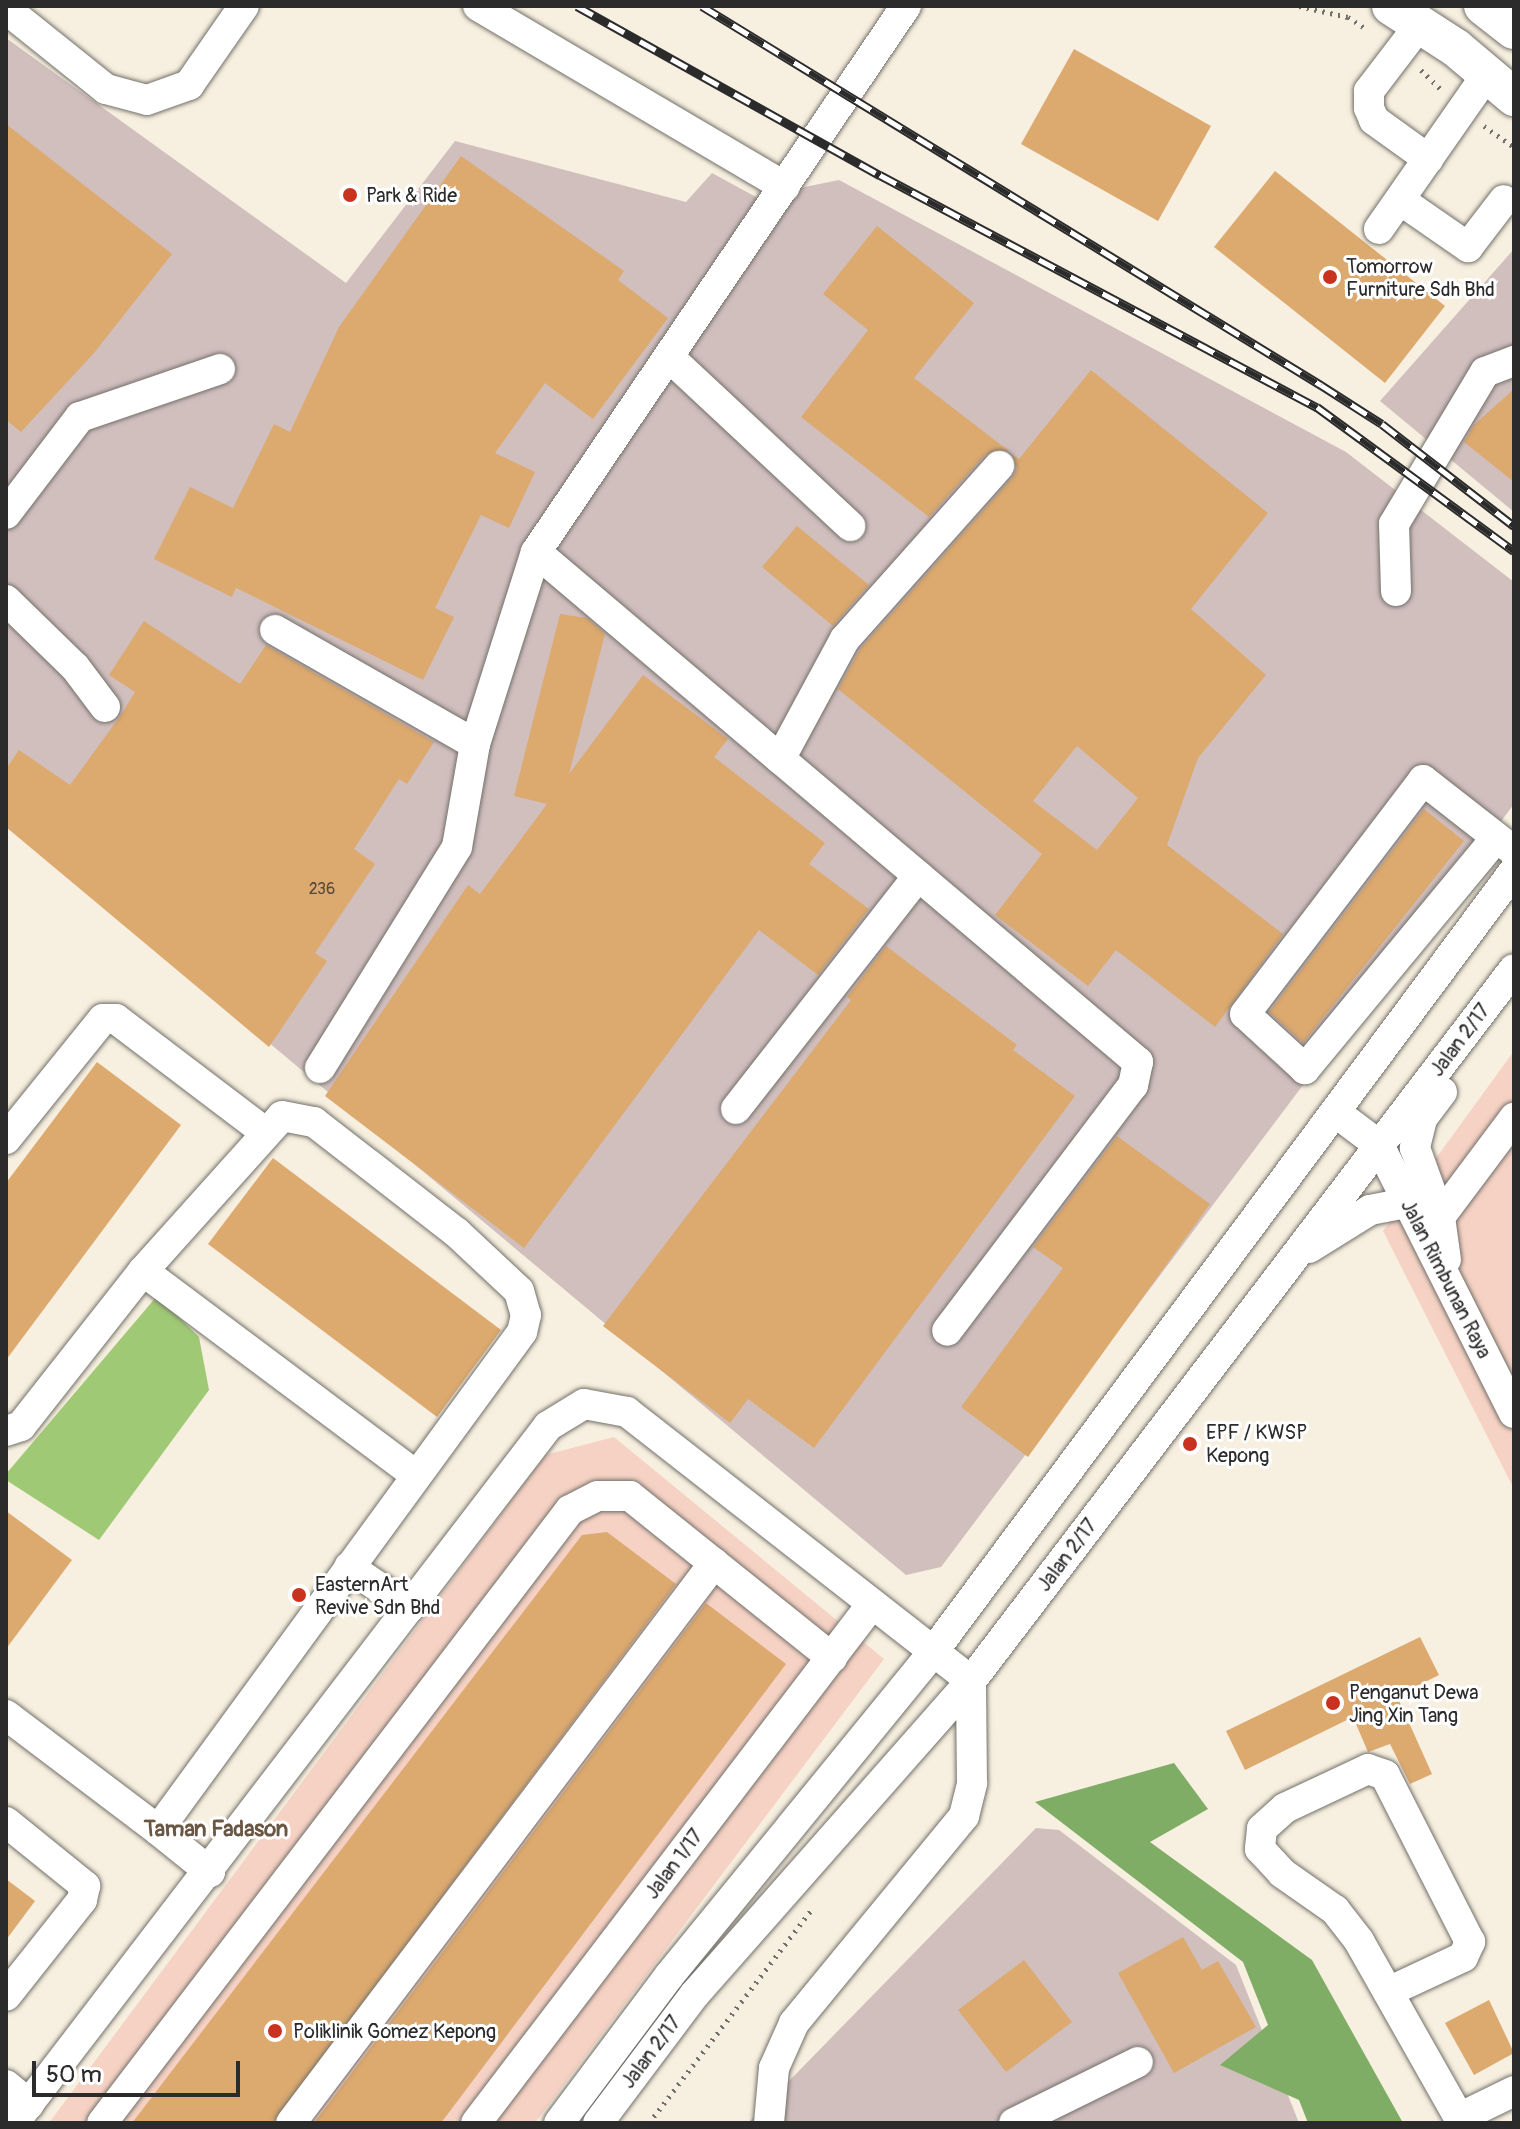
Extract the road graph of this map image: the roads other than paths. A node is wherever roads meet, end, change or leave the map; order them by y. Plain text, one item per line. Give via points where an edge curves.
1 (244, 6) edge
2 (478, 6) edge
3 (498, 6) edge
4 (1483, 6) edge
5 (910, 8) edge
6 (6, 9) edge
7 (1406, 14) edge
8 (518, 30) junction
9 (1514, 30) edge
10 (1501, 85) edge
11 (1428, 159) junction
12 (779, 195) junction
13 (1400, 200) junction
14 (1504, 200) dead end
15 (1379, 229) dead end
16 (669, 357) junction
17 (1514, 361) edge
18 (220, 369) dead end
19 (999, 466) dead end
20 (6, 514) edge
21 (850, 526) dead end
22 (536, 552) junction
23 (1396, 591) dead end
24 (6, 600) edge
25 (275, 630) dead end
26 (105, 707) dead end
27 (475, 744) junction
28 (780, 759) junction
29 (1505, 845) edge
30 (1514, 871) edge
31 (918, 876) junction
32 (1514, 969) edge
33 (1461, 1040) junction
34 (320, 1068) dead end
35 (736, 1109) dead end
36 (1335, 1112) junction
37 (1514, 1118) edge
38 (266, 1133) junction
39 (6, 1139) edge
40 (1379, 1145) junction
41 (1407, 1203) junction
42 (1440, 1217) junction
43 (1289, 1262) junction
44 (143, 1271) junction
45 (1450, 1286) junction
46 (947, 1331) dead end
47 (1514, 1413) edge
48 (6, 1431) edge
49 (416, 1475) junction
50 (714, 1563) junction
51 (349, 1567) junction
52 (872, 1604) junction
53 (410, 1608) junction
54 (933, 1652) junction
55 (832, 1658) junction
56 (971, 1681) junction
57 (6, 1715) edge
58 (6, 1822) edge
59 (158, 1830) junction
60 (210, 1872) junction
61 (1388, 1992) junction
62 (6, 1996) edge
63 (1138, 2062) dead end
64 (1514, 2091) edge
65 (16, 2104) edge
66 (1461, 2120) edge
67 (102, 2123) edge
68 (291, 2123) edge
69 (476, 2123) edge
70 (559, 2123) edge
71 (598, 2123) edge
72 (769, 2123) edge
73 (1014, 2123) edge

1 - 6 street via 189,85 147,100 106,89
2 - 8 street
3 - 8 street
4 - 9 main road
5 - 12 street
7 - 10 main road
7 - 11 street via 1369,91 1369,108 1374,120
8 - 12 street via 758,170
10 - 11 street
11 - 13 street
12 - 16 street
13 - 14 street via 1468,247
13 - 15 street
16 - 21 street
16 - 22 street
17 - 23 street via 1485,372 1394,524
18 - 20 street via 80,417
19 - 28 street via 845,639
22 - 27 street
22 - 28 street
24 - 26 street via 75,667
25 - 27 street
27 - 34 street via 457,847 445,873
28 - 31 street
29 - 29 street via 1423,780 1245,1014 1305,1069
30 - 36 street, Jalan 2/17
31 - 35 street
31 - 46 street via 1138,1062 1133,1085
32 - 33 street, Jalan 2/17
33 - 40 street, Jalan 2/17
33 - 42 street via 1457,1072 1422,1119 1415,1148
36 - 40 street
36 - 54 street, Jalan 2/17
37 - 42 street
38 - 39 street via 116,1019 103,1019
38 - 44 street
38 - 49 street via 282,1116 314,1122 456,1232 519,1291 526,1315 522,1332
40 - 41 street, Jalan Rimbunan Raya
40 - 43 street, Jalan 2/17
41 - 43 street via 1370,1210
41 - 45 street, Jalan Rimbunan Raya
42 - 45 street
43 - 56 street, Jalan 2/17
44 - 48 street via 21,1426
44 - 49 street
45 - 47 street, Jalan Rimbunan Raya
49 - 51 street
50 - 55 street
50 - 67 street via 630,1496 598,1496 570,1510
50 - 68 street
51 - 53 street
51 - 59 street
52 - 53 street via 627,1412 584,1404 548,1426
52 - 54 street
52 - 55 street, Jalan 1/17
53 - 60 street
54 - 56 street
54 - 70 street, Jalan 2/17 via 669,1976
55 - 69 street, Jalan 1/17
56 - 71 street, Jalan 2/17 via 695,1994
56 - 72 street via 972,1783 964,1816 794,2023 774,2068
57 - 59 street
58 - 62 street via 85,1886 82,1900
59 - 60 street
60 - 65 street
61 - 61 street via 1335,1910 1282,1873 1260,1849 1262,1829 1285,1808 1368,1769 1385,1775 1470,1942 1463,1957
61 - 66 street
63 - 73 street
64 - 66 street

